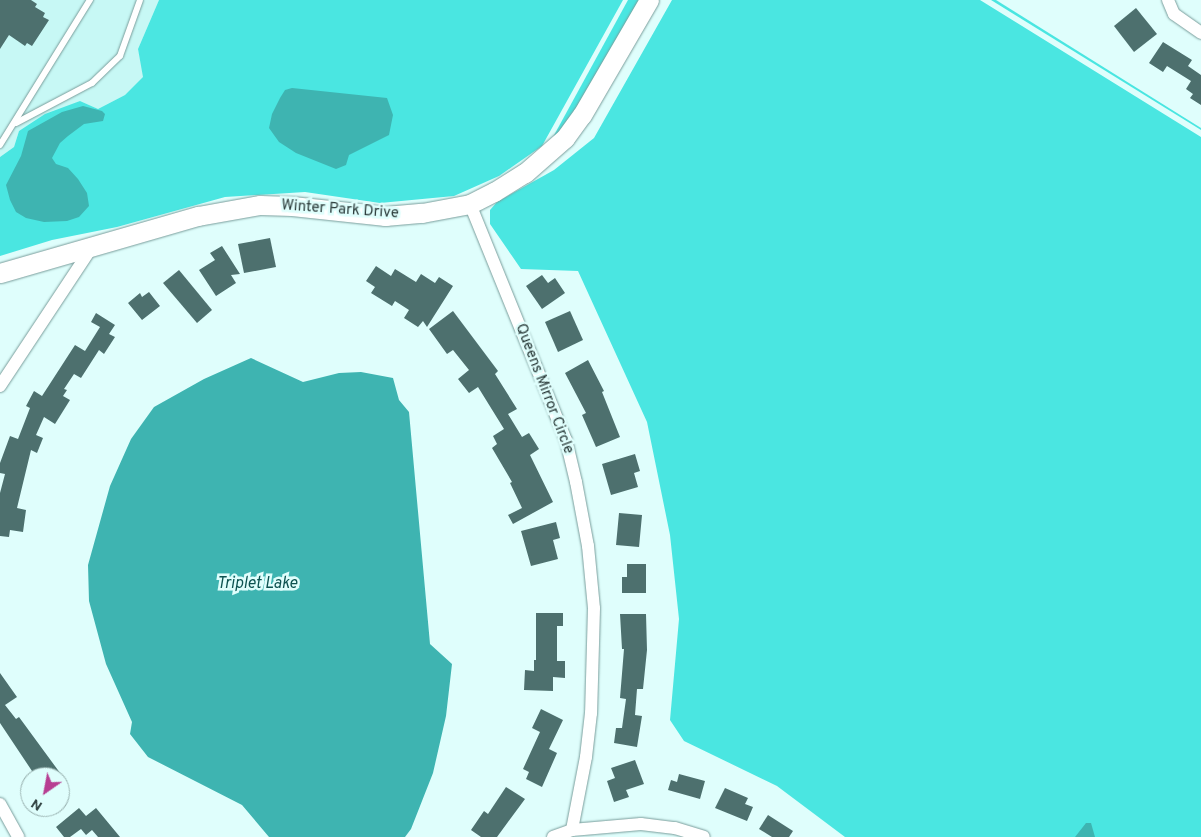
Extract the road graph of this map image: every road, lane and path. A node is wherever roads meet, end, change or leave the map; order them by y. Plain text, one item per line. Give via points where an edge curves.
1 (90, 0) edge
2 (140, 0) edge
3 (649, 0) edge
4 (1168, 0) edge
5 (1201, 33) edge
6 (16, 123) junction
7 (0, 145) edge
8 (470, 204) junction
9 (92, 247) junction
10 (0, 273) edge
11 (0, 386) edge
12 (0, 804) edge
13 (572, 830) junction
14 (18, 837) edge
15 (553, 837) edge
16 (704, 837) edge

1 - 6 lane
2 - 6 lane via 120,56 92,83
3 - 8 street, Winter Park Drive via 582,116 565,138 525,173
4 - 5 street via 1174,14
6 - 7 lane
8 - 9 street, Winter Park Drive via 422,214 385,216 260,205 198,216
8 - 13 street, Queens Mirror Circle via 566,440 588,546 594,608 591,713
9 - 10 street, Winter Park Drive
9 - 11 street
12 - 14 street
13 - 15 street
13 - 16 street via 641,824 675,828

